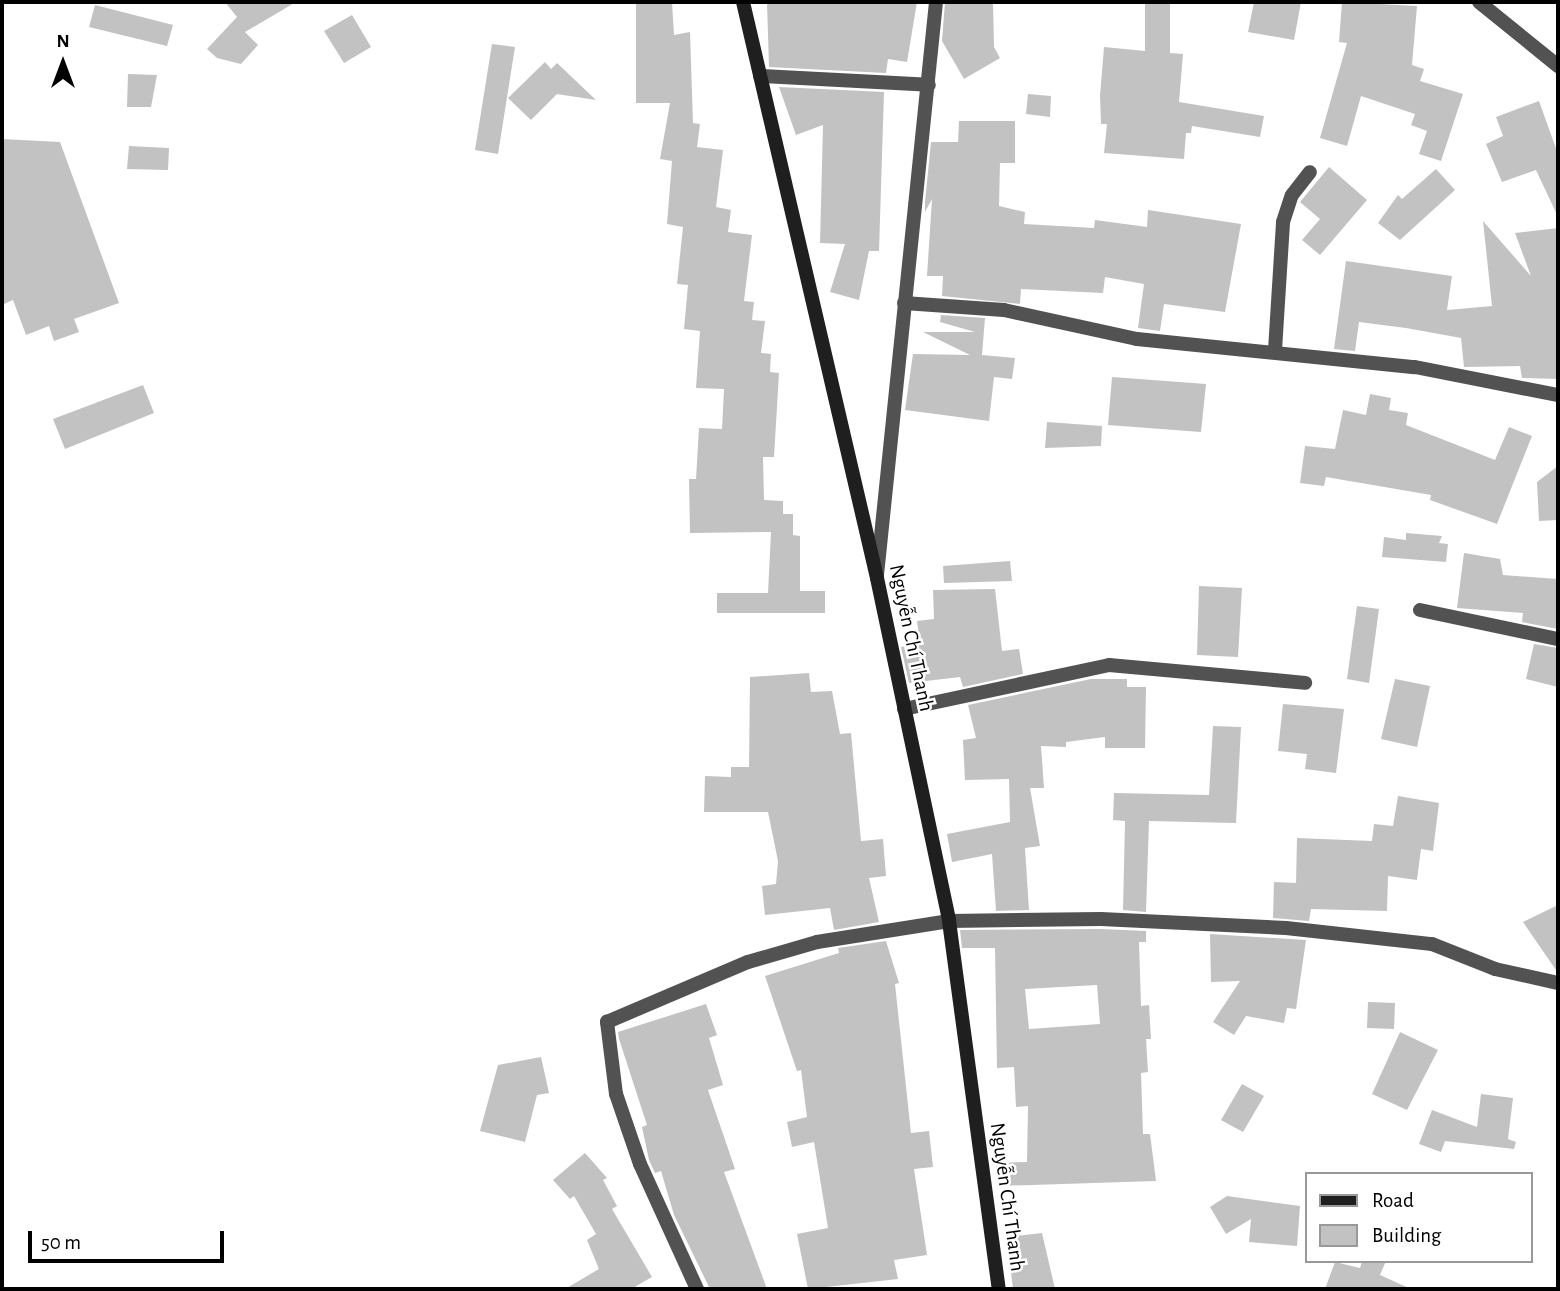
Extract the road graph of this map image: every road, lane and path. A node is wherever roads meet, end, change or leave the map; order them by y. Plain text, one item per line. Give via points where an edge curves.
1 (743, 2) edge
2 (936, 2) edge
3 (1479, 2) edge
4 (1558, 66) edge
5 (760, 76) junction
6 (929, 85) junction
7 (1310, 172) dead end
8 (904, 303) junction
9 (1275, 350) junction
10 (1558, 394) edge
11 (877, 578) junction
12 (1420, 610) dead end
13 (1558, 639) edge
14 (1305, 683) dead end
15 (904, 709) junction
16 (949, 921) junction
17 (1558, 983) edge
18 (697, 1289) edge
19 (999, 1289) edge

1 - 5 main road, Nguyễn Chí Thanh
2 - 6 street
3 - 4 street
5 - 6 street
5 - 11 main road, Nguyễn Chí Thanh
6 - 8 street
7 - 9 street via 1292,195 1283,222
8 - 9 street via 1004,310 1137,339
8 - 11 street
9 - 10 street via 1415,366
11 - 15 main road, Nguyễn Chí Thanh
12 - 13 street
14 - 15 street via 1109,665
15 - 16 main road, Nguyễn Chí Thanh
16 - 17 street via 1101,919 1286,928 1432,944 1495,969
16 - 18 street via 817,942 748,962 607,1022 616,1094 640,1164
16 - 19 main road, Nguyễn Chí Thanh

